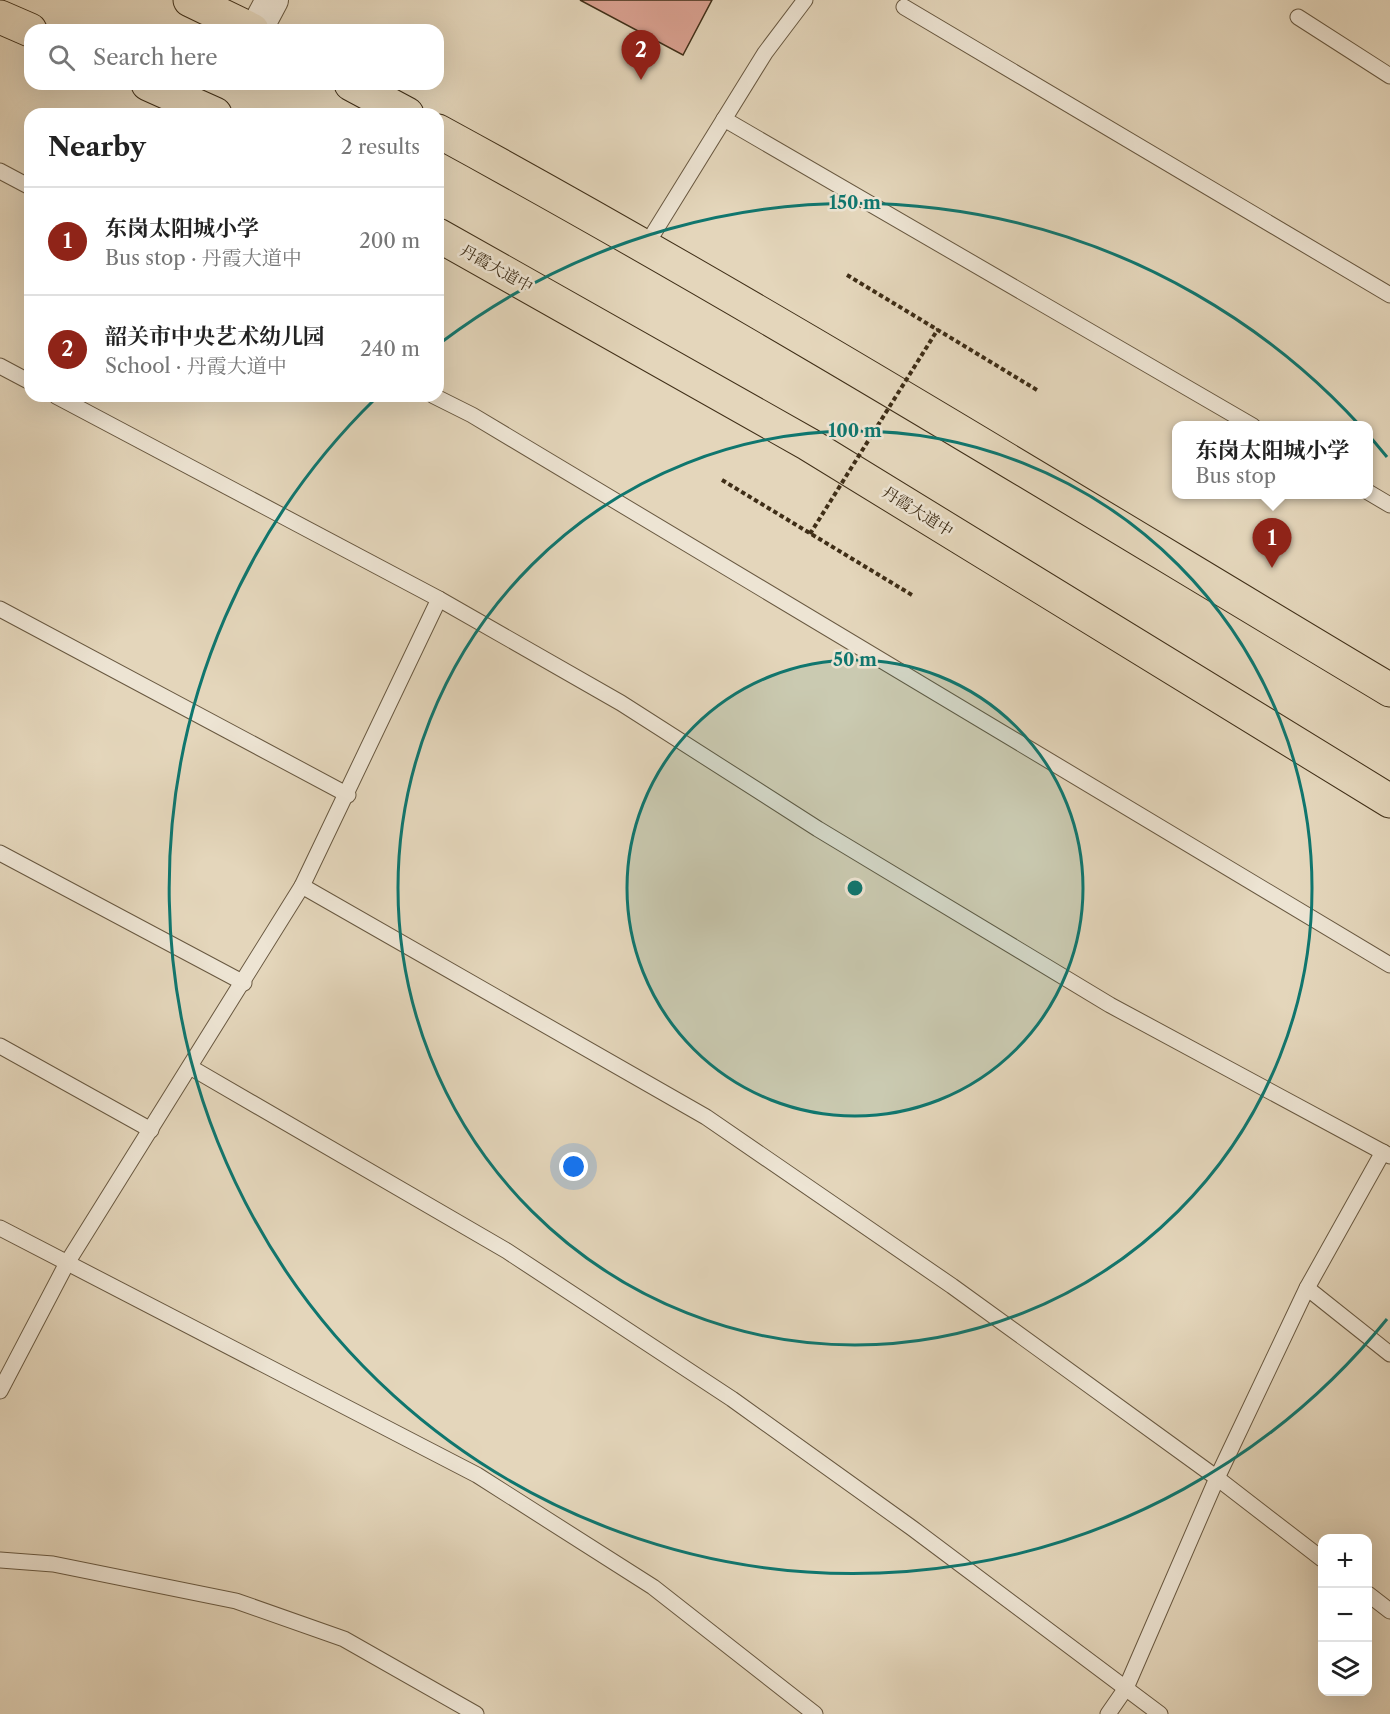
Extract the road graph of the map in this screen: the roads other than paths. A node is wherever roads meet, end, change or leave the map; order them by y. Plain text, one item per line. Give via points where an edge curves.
1 (190, 0) edge
2 (272, 0) edge
3 (805, 0) edge
4 (904, 7) dead end
5 (0, 17) edge
6 (1298, 17) dead end
7 (241, 24) edge
8 (258, 24) edge
9 (24, 27) edge
10 (1390, 75) edge
11 (161, 90) edge
12 (362, 90) edge
13 (201, 108) edge
14 (396, 108) edge
15 (724, 119) junction
16 (444, 134) edge
17 (0, 171) edge
18 (24, 184) edge
19 (444, 238) edge
20 (645, 247) junction
21 (1390, 295) edge
22 (0, 366) edge
23 (24, 379) edge
24 (444, 401) edge
25 (67, 402) edge
26 (1244, 421) edge
27 (1373, 495) edge
28 (1390, 505) edge
29 (440, 599) junction
30 (0, 609) edge
31 (1390, 690) edge
32 (348, 795) junction
33 (1390, 801) edge
34 (0, 853) edge
35 (302, 886) junction
36 (1390, 965) edge
37 (244, 983) junction
38 (0, 1046) edge
39 (190, 1067) junction
40 (151, 1130) junction
41 (1386, 1154) edge
42 (0, 1227) edge
43 (67, 1263) junction
44 (1307, 1288) junction
45 (1390, 1354) edge
46 (0, 1392) edge
47 (1217, 1478) junction
48 (1318, 1555) edge
49 (0, 1560) edge
50 (1372, 1597) edge
51 (1390, 1611) edge
52 (1125, 1688) junction
53 (476, 1714) edge
54 (815, 1714) edge
55 (1108, 1714) edge
56 (1160, 1714) edge

1 - 7 main road
2 - 8 street
3 - 15 lane via 765,53
4 - 21 lane
5 - 9 main road
6 - 10 lane
11 - 13 main road
12 - 14 main road
15 - 20 lane
15 - 26 lane
16 - 20 main road
17 - 18 lane
19 - 33 main road, 丹霞大道中 via 808,444
20 - 31 main road
22 - 23 lane
24 - 36 lane
25 - 29 lane
27 - 28 lane
29 - 32 lane
29 - 41 lane via 621,703 818,829 1110,1005
30 - 32 lane
32 - 35 lane
34 - 37 lane
35 - 37 lane
35 - 47 lane via 705,1116 952,1286
37 - 39 lane
38 - 40 lane
39 - 40 lane
39 - 52 lane via 507,1251 732,1399
40 - 43 lane
41 - 44 lane
42 - 43 lane
43 - 46 lane
43 - 54 lane via 477,1475 653,1587
44 - 45 lane
44 - 47 lane
47 - 48 lane
47 - 52 lane
49 - 53 lane via 53,1564 236,1601 344,1639
50 - 51 lane
52 - 55 lane
52 - 56 lane

